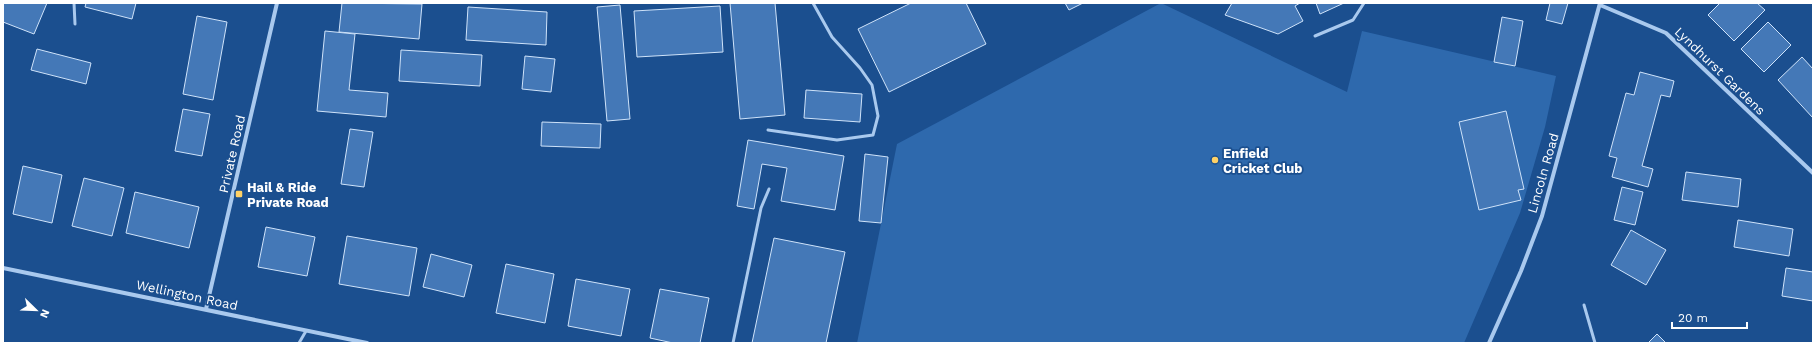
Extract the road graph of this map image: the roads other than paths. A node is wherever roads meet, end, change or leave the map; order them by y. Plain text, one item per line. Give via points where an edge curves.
1 (74, 3) edge
2 (277, 3) edge
3 (813, 3) edge
4 (1364, 3) edge
5 (1600, 4) edge
6 (75, 24) dead end
7 (1315, 36) dead end
8 (768, 130) dead end
9 (1813, 173) edge
10 (769, 189) dead end
11 (3, 268) edge
12 (1584, 305) dead end
13 (206, 309) junction
14 (306, 330) junction
15 (299, 343) edge
16 (367, 343) edge
17 (733, 343) edge
18 (1489, 343) edge
19 (1595, 343) edge

1 - 6 lane
2 - 13 street, Private Road
3 - 8 lane via 832,37 872,85 878,116 873,134 837,140
4 - 7 lane via 1353,20
5 - 9 street, Lyndhurst Gardens via 1666,33
5 - 18 street, Lincoln Road via 1542,216
10 - 17 lane via 761,208
11 - 13 street, Wellington Road
12 - 19 lane
13 - 14 street, Wellington Road
14 - 15 lane
14 - 16 street, Wellington Road

